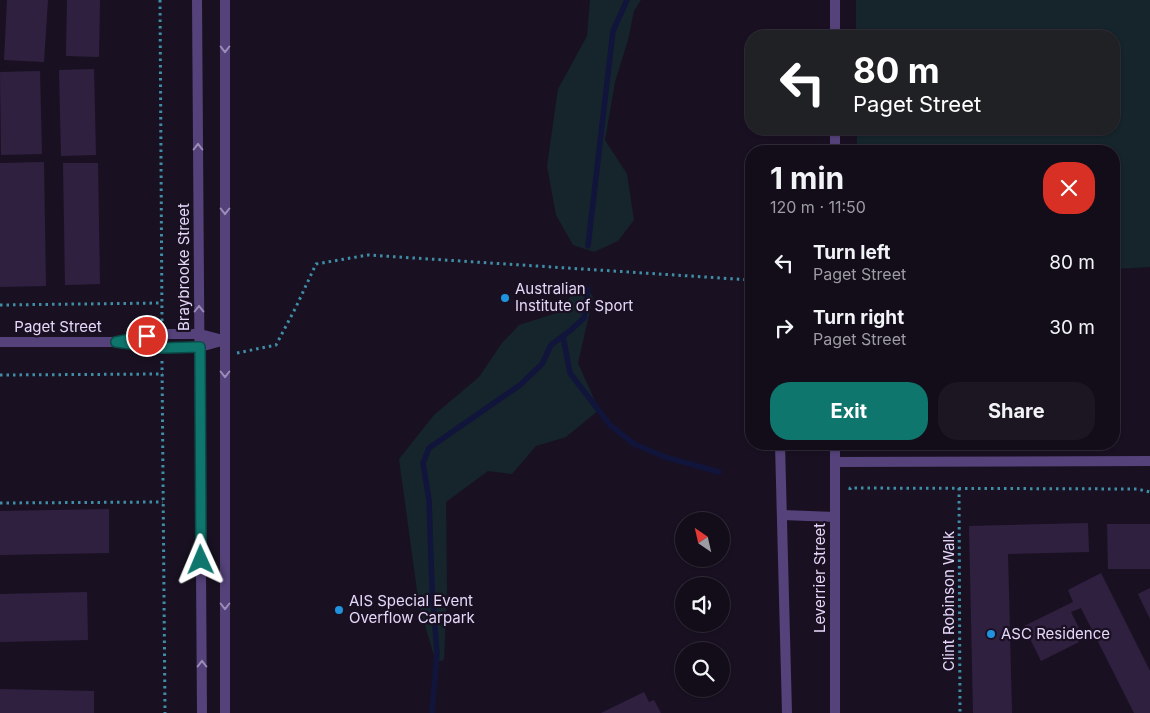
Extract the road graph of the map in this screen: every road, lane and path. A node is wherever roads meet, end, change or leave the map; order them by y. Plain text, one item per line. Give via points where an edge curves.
1 (197, 0) edge
2 (225, 0) edge
3 (835, 0) edge
4 (835, 30) edge
5 (745, 280) edge
6 (162, 303) dead end
7 (0, 305) edge
8 (200, 334) junction
9 (225, 340) junction
10 (0, 342) edge
11 (116, 342) junction
12 (200, 347) junction
13 (225, 356) junction
14 (163, 374) dead end
15 (0, 375) edge
16 (780, 450) edge
17 (835, 450) edge
18 (835, 462) junction
19 (1150, 462) edge
20 (850, 488) dead end
21 (959, 488) junction
22 (1150, 492) edge
23 (163, 502) dead end
24 (0, 503) edge
25 (782, 515) junction
26 (835, 518) junction
27 (202, 713) edge
28 (225, 713) edge
29 (787, 713) edge
30 (835, 713) edge
31 (960, 713) edge

8 -> 1 street, Braybrooke Street
2 -> 9 street
3 - 4 street
5 - 13 path via 368,255 316,264 276,345
6 - 7 path
8 - 9 street, Paget Street
8 - 11 street, Paget Street via 162,334
8 - 12 street, Braybrooke Street
9 - 12 street, Paget Street
9 - 13 street
10 - 11 street, Paget Street
11 - 12 street, Paget Street via 162,348
27 -> 12 street, Braybrooke Street
13 -> 28 street
14 - 15 path
16 - 25 street
17 - 18 street, Leverrier Street
18 - 19 street
18 - 26 street, Leverrier Street
20 - 21 path
21 - 22 path via 1136,489
21 - 31 path, Clint Robinson Walk
23 - 24 path
25 - 26 street
25 - 29 street
26 - 30 street, Leverrier Street

